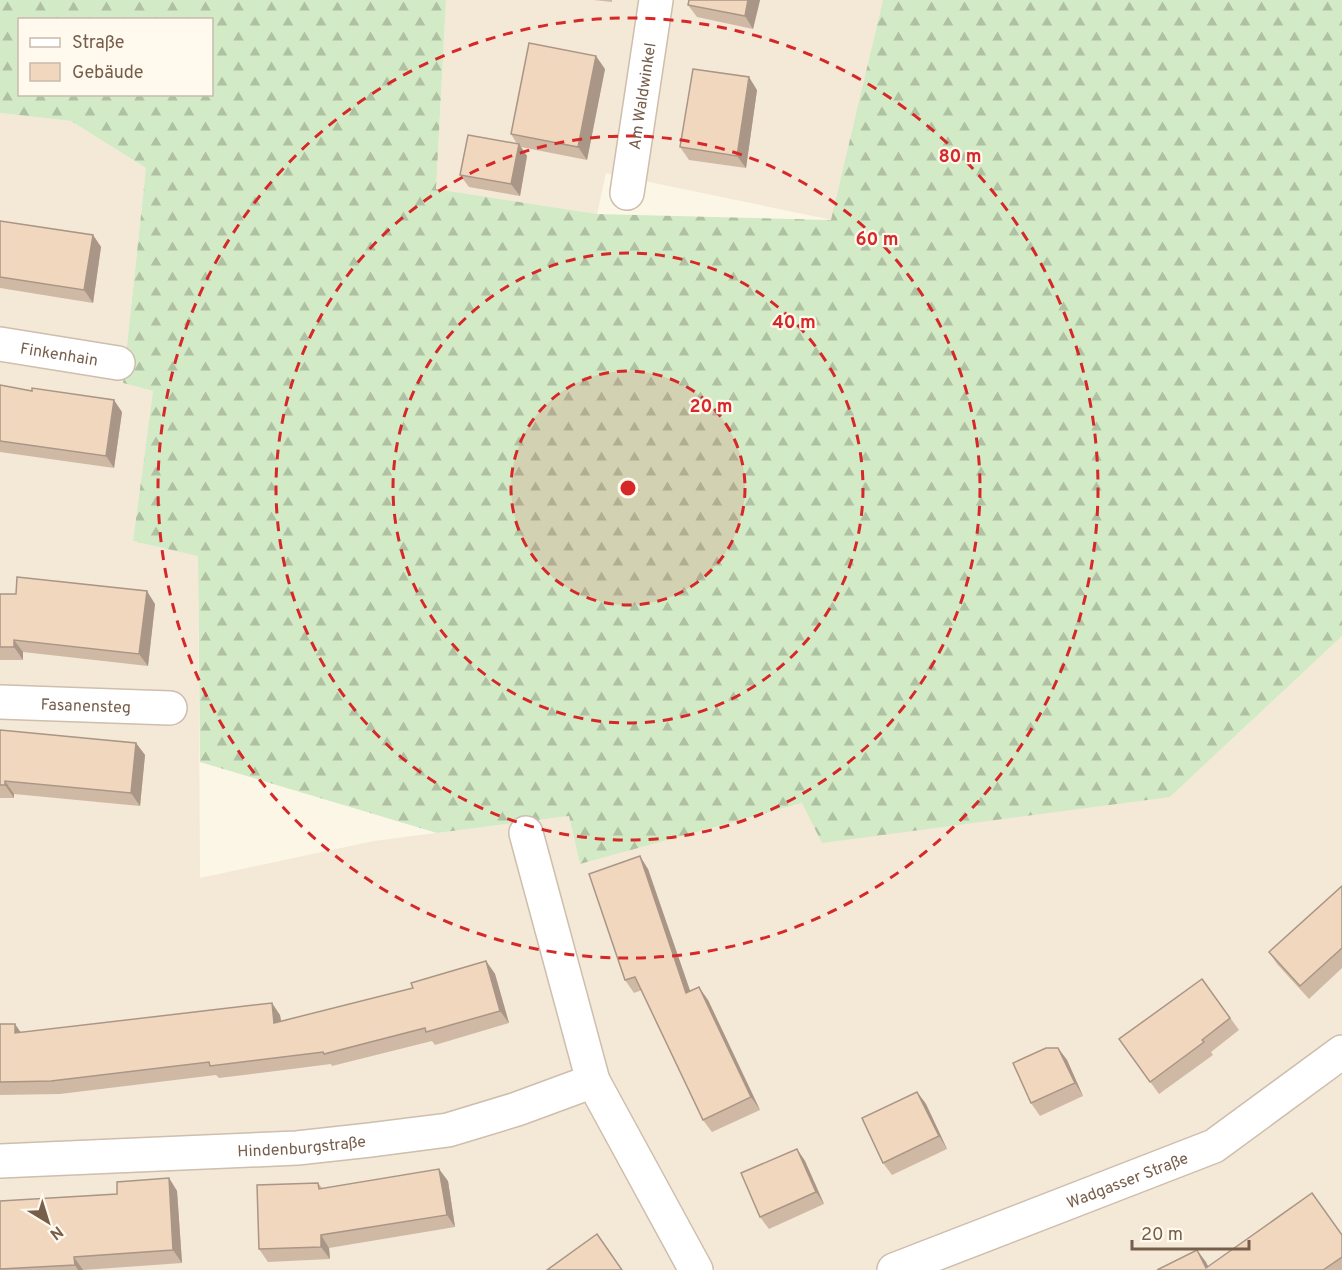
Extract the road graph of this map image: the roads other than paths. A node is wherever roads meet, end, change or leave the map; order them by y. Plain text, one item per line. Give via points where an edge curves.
1 (656, 0) edge
2 (627, 193) dead end
3 (0, 344) edge
4 (118, 363) dead end
5 (0, 702) edge
6 (170, 708) dead end
7 (526, 833) dead end
8 (1342, 1052) edge
9 (593, 1081) junction
10 (0, 1161) edge
11 (696, 1270) edge
12 (894, 1270) edge

1 - 2 street, Am Waldwinkel
3 - 4 street, Finkenhain
5 - 6 street, Fasanensteg
7 - 9 street
8 - 12 street, Wadgasser Straße via 1214,1146
9 - 10 street, Hindenburgstraße via 448,1130 297,1148
9 - 11 street

